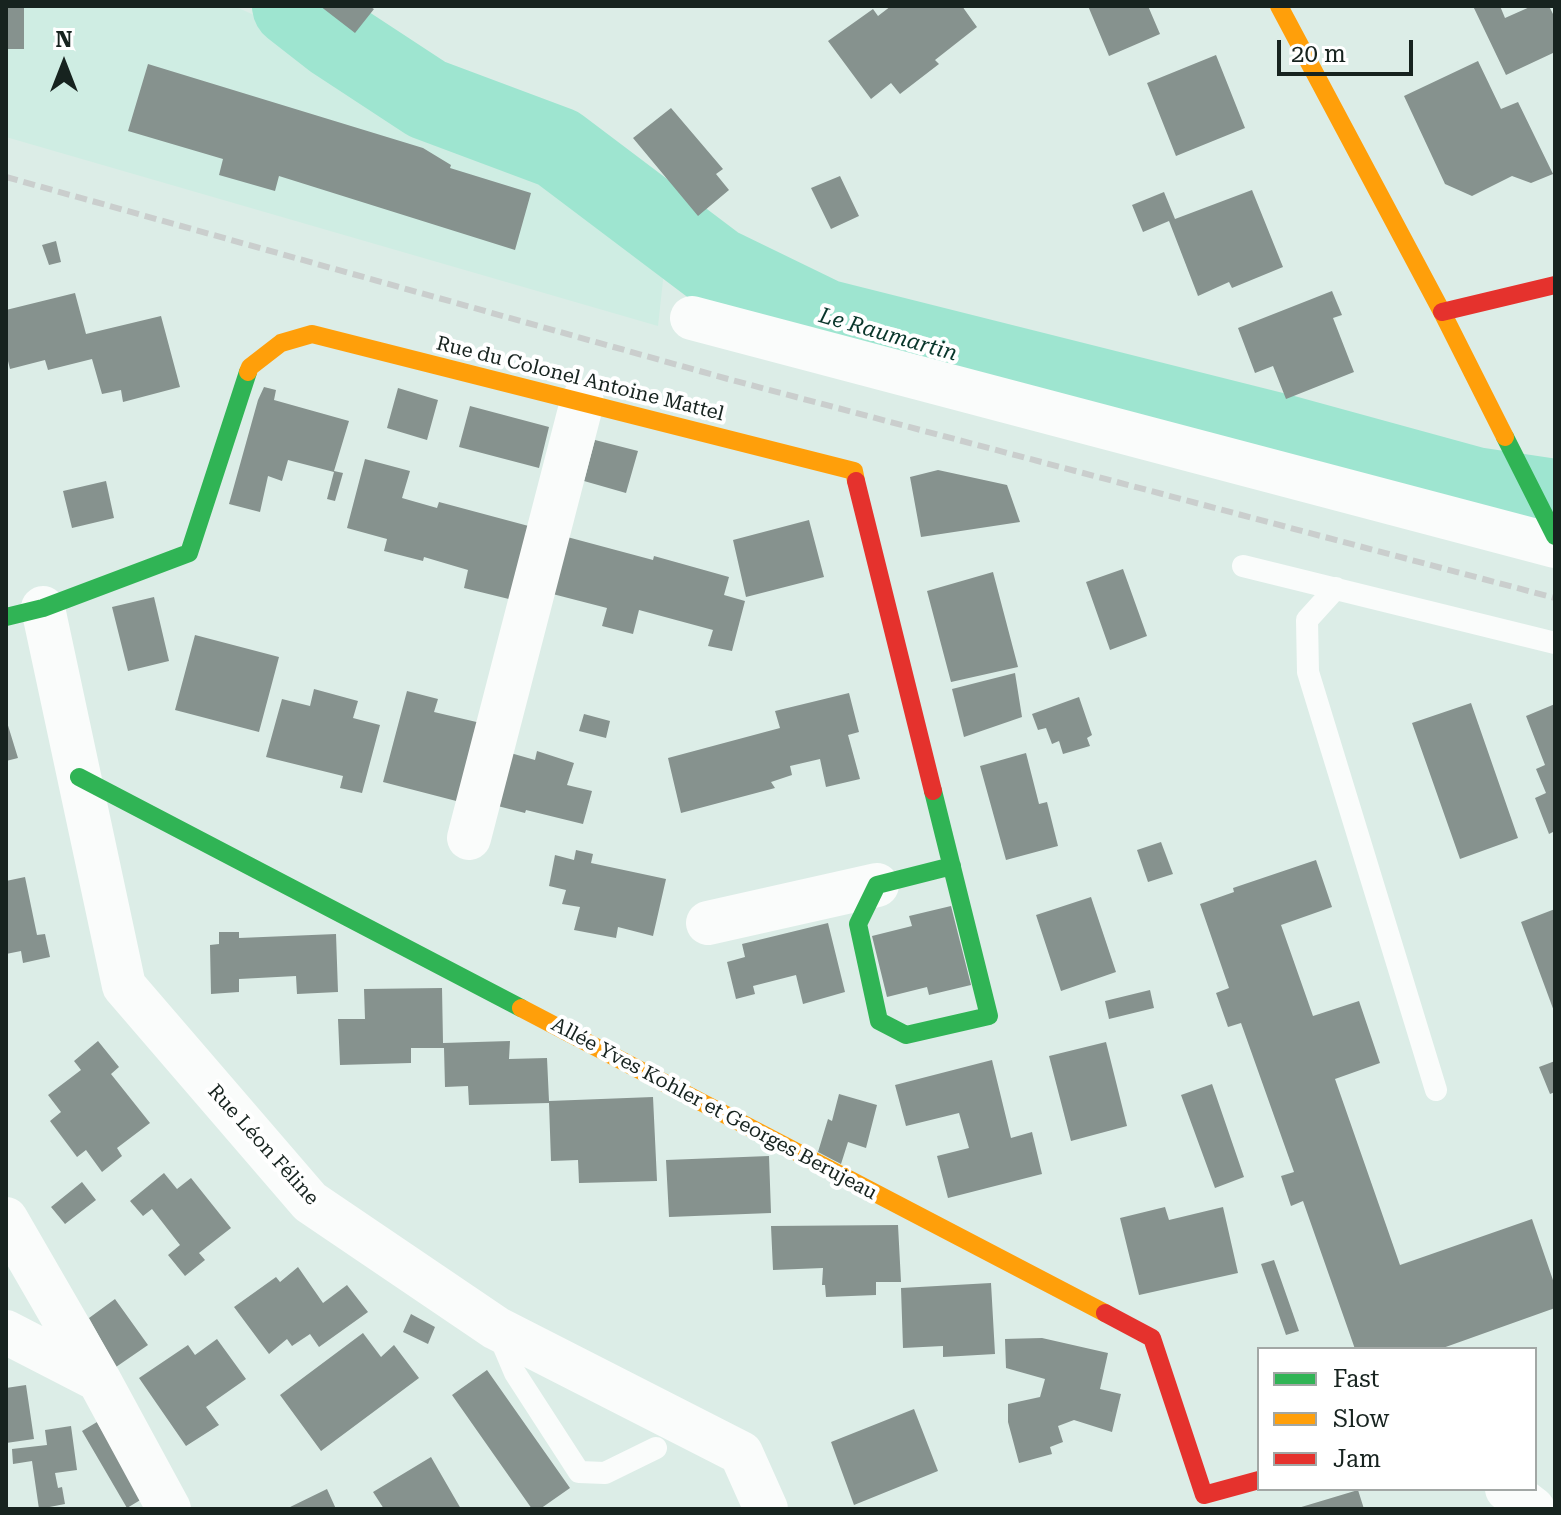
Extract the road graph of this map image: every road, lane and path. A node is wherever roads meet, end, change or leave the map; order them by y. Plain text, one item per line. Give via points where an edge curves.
1 (1279, 6) edge
2 (1555, 285) edge
3 (1442, 312) junction
4 (692, 318) dead end
5 (582, 402) junction
6 (1549, 529) edge
7 (1555, 536) edge
8 (1243, 566) dead end
9 (1336, 588) junction
10 (24, 612) edge
11 (1555, 643) edge
12 (79, 777) junction
13 (469, 838) dead end
14 (952, 866) junction
15 (877, 885) junction
16 (708, 923) dead end
17 (1436, 1090) dead end
18 (6, 1219) edge
19 (496, 1328) junction
20 (6, 1332) edge
21 (99, 1380) junction
22 (656, 1448) dead end
23 (1257, 1481) edge
24 (1510, 1491) edge
25 (169, 1509) edge
26 (766, 1509) edge
27 (1533, 1509) edge

1 - 3 street
2 - 3 street
3 - 6 street
4 - 6 street
5 - 10 street, Rue du Colonel Antoine Mattel via 312,334 281,343 250,367 189,553
5 - 13 street
5 - 14 street, Rue du Colonel Antoine Mattel via 854,471
6 - 7 street
8 - 9 lane
9 - 11 lane
9 - 17 lane via 1307,620 1308,672
10 - 12 street, Rue Léon Féline
12 - 19 street, Rue Léon Féline via 124,986 310,1202
12 - 23 street, Allée Yves Kohler et Georges Berujeau via 1152,1338 1204,1495
14 - 15 street
14 - 15 street, Rue du Colonel Antoine Mattel via 989,1016 906,1035 879,1021 858,924
15 - 16 street
18 - 21 street
19 - 22 lane via 515,1373 579,1472 605,1473
19 - 26 street, Rue Léon Féline via 741,1453
20 - 21 street
21 - 25 street
24 - 27 street

